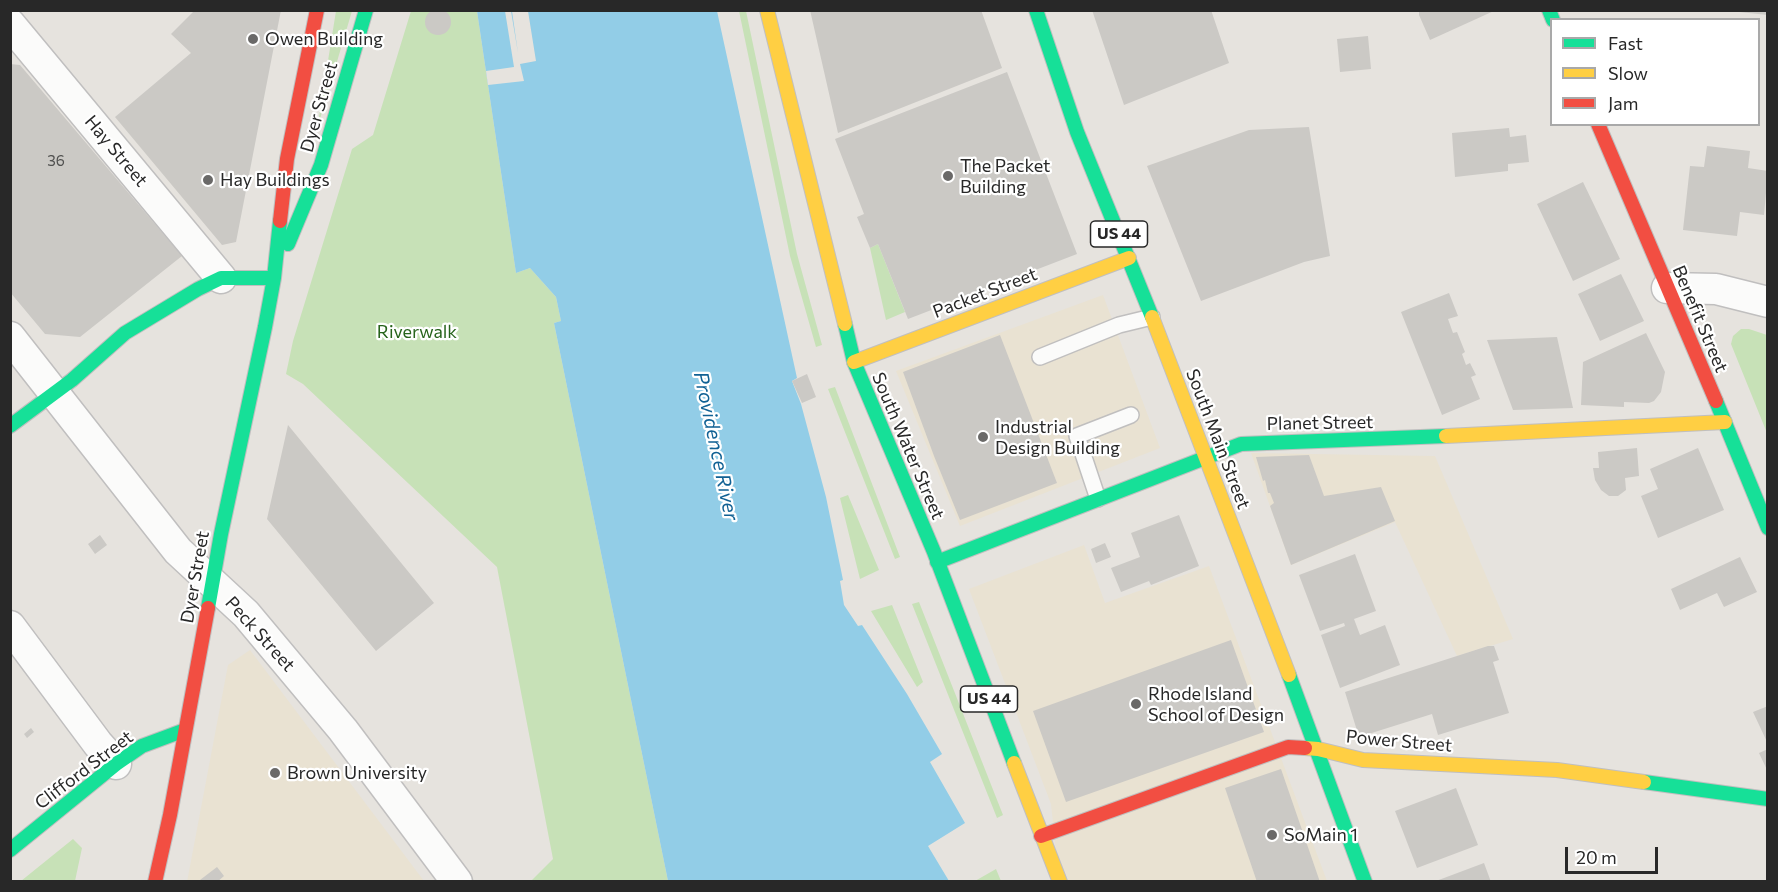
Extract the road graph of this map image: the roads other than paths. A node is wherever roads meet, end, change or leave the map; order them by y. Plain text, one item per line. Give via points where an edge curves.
1 (317, 10) edge
2 (366, 10) edge
3 (767, 10) edge
4 (1036, 10) edge
5 (10, 24) edge
6 (1599, 126) edge
7 (1129, 258) junction
8 (221, 278) junction
9 (274, 279) junction
10 (1667, 288) junction
11 (1767, 302) edge
12 (1152, 317) junction
13 (10, 337) edge
14 (1040, 357) dead end
15 (854, 362) junction
16 (55, 393) junction
17 (1131, 415) dead end
18 (1725, 422) junction
19 (10, 426) edge
20 (1205, 457) junction
21 (1098, 499) junction
22 (1767, 528) edge
23 (937, 562) junction
24 (212, 582) junction
25 (10, 626) edge
26 (185, 730) junction
27 (1318, 749) junction
28 (116, 764) junction
29 (1767, 799) edge
30 (1041, 836) junction
31 (10, 850) edge
32 (155, 882) edge
33 (457, 882) edge
34 (1059, 882) edge
35 (1365, 882) edge

1 - 9 main road, Dyer Street via 287,159
2 - 9 main road, Dyer Street via 321,165
3 - 15 main road, South Water Street / US 44
4 - 7 main road, South Main Street / US 44 via 1077,132
5 - 8 street, Hay Street
6 - 10 main road, Benefit Street
7 - 12 main road, South Main Street / US 44
7 - 15 main road, Packet Street
8 - 9 main road
8 - 16 main road via 125,333
9 - 24 main road, Dyer Street
10 - 11 street via 1716,289
10 - 18 main road, Benefit Street
12 - 14 lane via 1119,325
12 - 20 main road, South Main Street / US 44
13 - 16 street, Peck Street
15 - 23 main road, South Water Street / US 44
16 - 19 main road
16 - 24 street, Peck Street via 178,551
17 - 21 lane via 1077,436
18 - 20 main road, Planet Street via 1367,441 1259,442
18 - 22 main road, Benefit Street
20 - 21 main road, Planet Street
20 - 27 main road, South Main Street / US 44
21 - 23 main road, Planet Street
23 - 30 main road, South Water Street / US 44
24 - 26 main road, Dyer Street
24 - 33 street, Peck Street via 246,614 342,730
25 - 28 street
26 - 28 main road, Clifford Street via 142,746
26 - 32 main road, Dyer Street
27 - 29 main road, Power Street via 1363,760 1538,768
27 - 30 main road, Power Street via 1288,747
27 - 35 main road, South Main Street / US 44
28 - 31 main road, Clifford Street
30 - 34 main road, South Water Street / US 44

